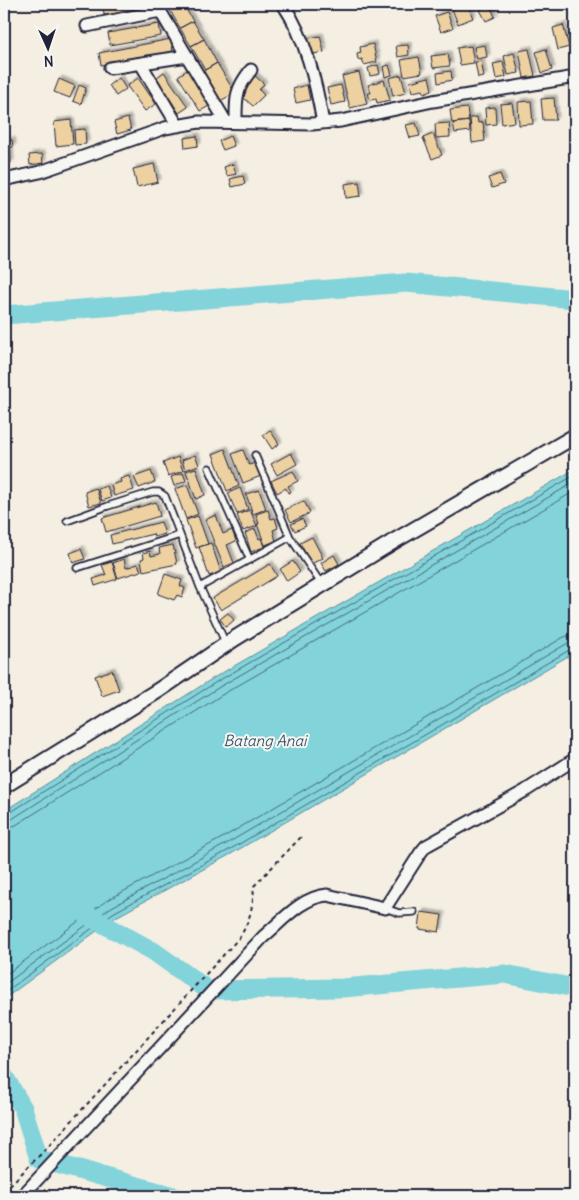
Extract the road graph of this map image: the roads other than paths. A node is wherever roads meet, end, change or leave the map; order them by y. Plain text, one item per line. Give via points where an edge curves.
1 (283, 4) edge
2 (158, 8) edge
3 (87, 26) dead end
4 (187, 56) junction
5 (140, 64) junction
6 (110, 68) dead end
7 (251, 70) dead end
8 (575, 77) edge
9 (231, 122) junction
10 (323, 123) junction
11 (178, 126) junction
12 (4, 180) edge
13 (575, 436) edge
14 (255, 455) dead end
15 (209, 468) dead end
16 (67, 521) dead end
17 (180, 535) junction
18 (290, 537) junction
19 (250, 560) junction
20 (77, 568) dead end
21 (322, 584) junction
22 (200, 587) junction
23 (226, 644) junction
24 (575, 759) edge
25 (8, 783) edge
26 (385, 908) junction
27 (414, 912) dead end
28 (22, 1196) edge

1 - 10 street via 300,36 317,88
2 - 3 street
2 - 4 street
4 - 5 street
4 - 9 street
5 - 6 street
5 - 11 street
7 - 9 street via 241,82
8 - 10 street via 434,100
9 - 10 street
9 - 11 street
11 - 12 street via 40,172
13 - 21 street
14 - 18 lane
15 - 19 lane
16 - 17 lane via 159,492 165,496
17 - 20 lane
17 - 22 lane
18 - 19 lane
18 - 21 lane
19 - 22 lane
21 - 23 street
22 - 23 lane
23 - 25 street via 159,690
24 - 26 street via 426,846
26 - 27 lane via 399,913
26 - 28 street via 335,896 311,898 263,937

